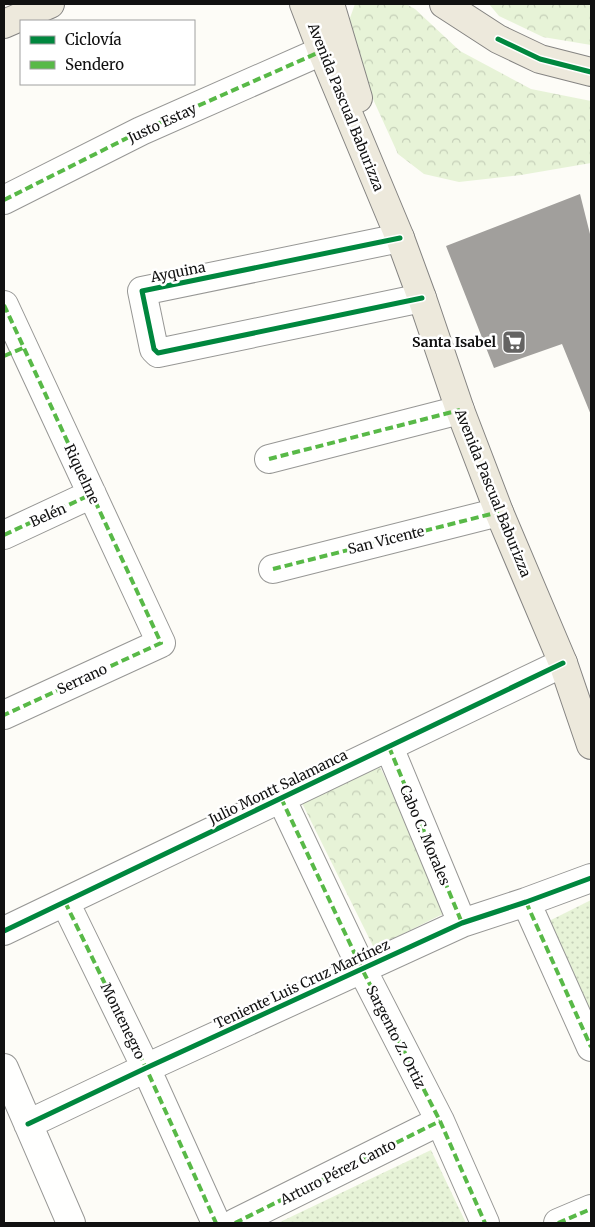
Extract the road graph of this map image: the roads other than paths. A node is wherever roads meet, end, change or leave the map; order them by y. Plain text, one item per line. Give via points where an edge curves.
1 (50, 4) edge
2 (304, 4) edge
3 (444, 4) edge
4 (457, 4) edge
5 (336, 10) edge
6 (4, 24) edge
7 (498, 39) junction
8 (322, 51) junction
9 (591, 72) edge
10 (4, 200) edge
11 (400, 238) junction
12 (422, 298) junction
13 (4, 305) edge
14 (14, 352) edge
15 (460, 410) junction
16 (269, 459) dead end
17 (92, 494) junction
18 (499, 512) junction
19 (4, 535) edge
20 (273, 569) dead end
21 (161, 643) joint
22 (563, 663) junction
23 (4, 715) edge
24 (591, 745) edge
25 (388, 747) junction
26 (281, 798) junction
27 (591, 878) edge
28 (65, 902) junction
29 (526, 902) junction
30 (462, 923) junction
31 (4, 931) edge
32 (362, 969) junction
33 (591, 1047) edge
34 (4, 1068) edge
35 (146, 1068) junction
36 (16, 1111) edge
37 (440, 1121) junction
38 (591, 1208) edge
39 (71, 1223) edge
40 (216, 1223) edge
41 (235, 1223) edge
42 (485, 1223) edge
43 (558, 1223) edge

1 - 6 main road
2 - 8 main road, Avenida Pascual Baburizza
3 - 7 main road
4 - 7 main road
5 - 11 main road, Avenida Pascual Baburizza
7 - 9 main road via 540,59
8 - 10 street, Justo Estay via 141,131
8 - 11 main road, Avenida Pascual Baburizza
11 - 12 main road, Avenida Pascual Baburizza
11 - 12 street, Ayquina via 142,291 154,349 158,354
12 - 15 main road, Avenida Pascual Baburizza
13 - 14 street, Riquelme
14 - 17 street, Riquelme
15 - 16 street
15 - 18 main road, Avenida Pascual Baburizza
17 - 19 street, Belén
17 - 21 street, Riquelme
18 - 20 street, San Vicente
18 - 22 main road, Avenida Pascual Baburizza
21 - 23 street, Serrano
22 - 24 main road, Avenida Pascual Baburizza
22 - 25 street, Julio Montt Salamanca
25 - 26 street, Julio Montt Salamanca
25 - 30 street, Cabo C. Morales
26 - 28 street, Julio Montt Salamanca
26 - 32 street, Sargento Z. Ortiz
27 - 29 street, Teniente Luis Cruz Martínez
28 - 31 street, Julio Montt Salamanca
28 - 35 street, Montenegro
29 - 30 street, Teniente Luis Cruz Martínez
29 - 33 street
30 - 32 street, Teniente Luis Cruz Martínez
32 - 35 street, Teniente Luis Cruz Martínez
32 - 37 street, Sargento Z. Ortiz
34 - 36 street
35 - 36 street, Teniente Luis Cruz Martínez
35 - 40 street, Montenegro
36 - 39 street
37 - 41 street, Arturo Pérez Canto
37 - 42 street, Sargento Z. Ortiz
38 - 43 street

